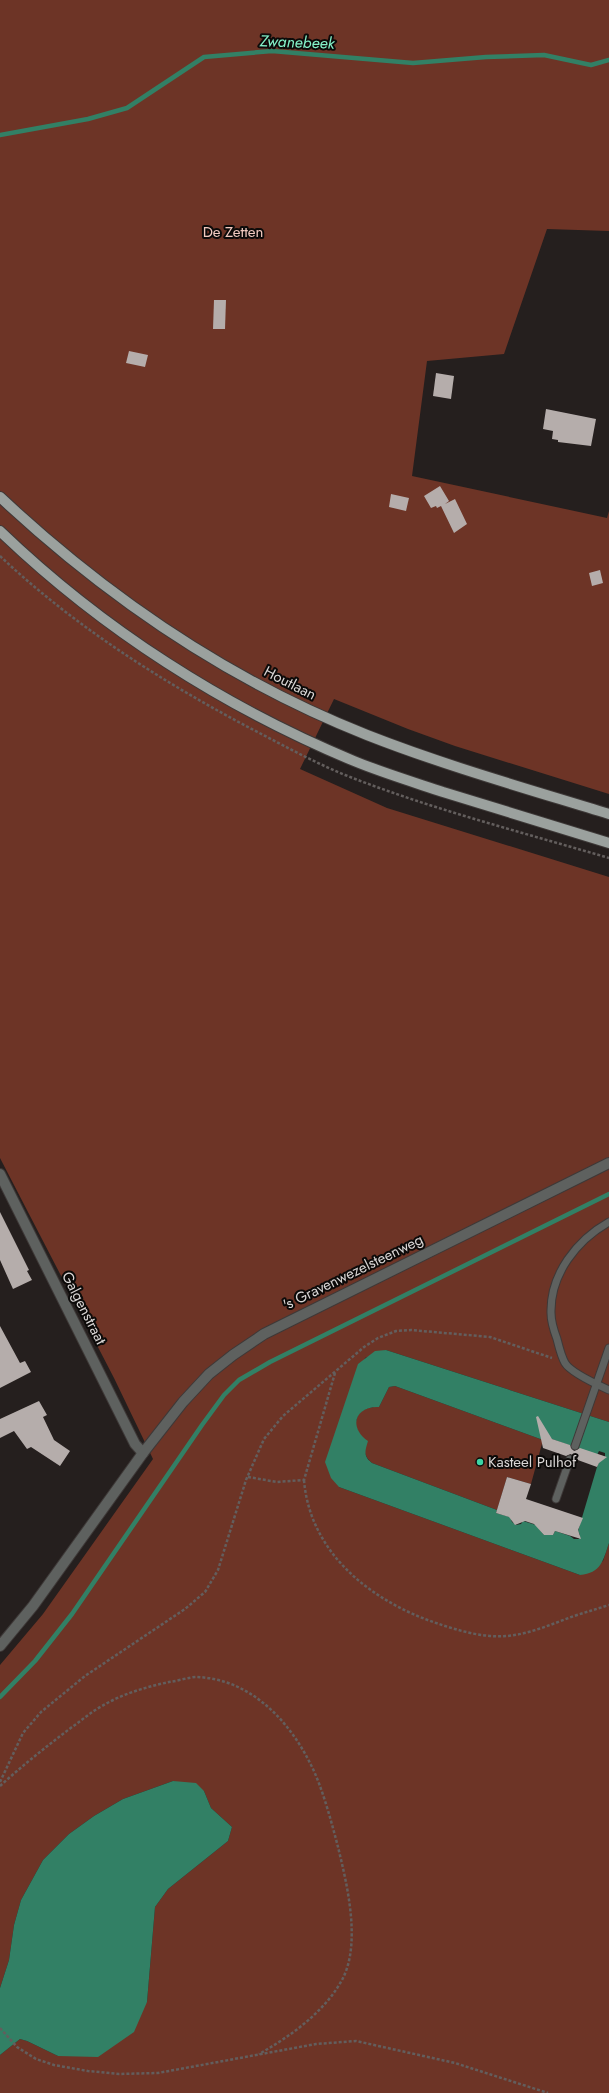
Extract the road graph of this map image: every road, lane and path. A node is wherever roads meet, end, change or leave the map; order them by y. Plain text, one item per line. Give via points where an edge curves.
1 (0, 497) edge
2 (0, 531) edge
3 (609, 814) edge
4 (609, 843) edge
5 (609, 1163) edge
6 (0, 1174) edge
7 (609, 1222) edge
8 (609, 1348) edge
9 (565, 1364) junction
10 (335, 1373) junction
11 (596, 1384) junction
12 (609, 1390) edge
13 (575, 1446) dead end
14 (143, 1453) junction
15 (570, 1458) dead end
16 (248, 1477) junction
17 (304, 1480) junction
18 (556, 1499) dead end
19 (609, 1605) edge
20 (0, 1646) edge
21 (0, 1782) edge
22 (0, 1786) edge
23 (0, 2028) edge
24 (259, 2054) junction
25 (548, 2093) edge

1 - 3 main road, Houtlaan via 65,555 129,605 185,642 309,710 403,749
2 - 4 main road via 66,591 114,627 225,698 296,736 391,775
5 - 14 street, 's Gravenwezelsteenweg via 264,1334 209,1374 183,1402
6 - 14 street, Galgenstraat via 135,1444
7 - 9 lane via 597,1228 576,1249 554,1284 551,1314
8 - 11 lane
9 - 10 path via 490,1337 411,1330 396,1331 378,1338
9 - 11 lane
10 - 16 path via 283,1416 264,1439
10 - 17 path
11 - 12 lane
11 - 13 lane
14 - 20 street, 's Gravenwezelsteenweg via 33,1606
15 - 18 lane
16 - 17 path via 278,1482
16 - 21 path via 218,1570 205,1592 185,1609 85,1676 41,1712 23,1733
17 - 19 path via 305,1500 328,1549 372,1592 420,1618 463,1632 507,1636 539,1629
22 - 24 path via 25,1763 102,1706 144,1688 196,1677 224,1681 250,1692 272,1710 295,1737 314,1773 344,1873 351,1916 351,1947 344,1977 319,2011 277,2044
23 - 24 path via 17,2047 36,2059 54,2065 119,2074 158,2073
24 - 25 path via 316,2044 356,2041 455,2063

